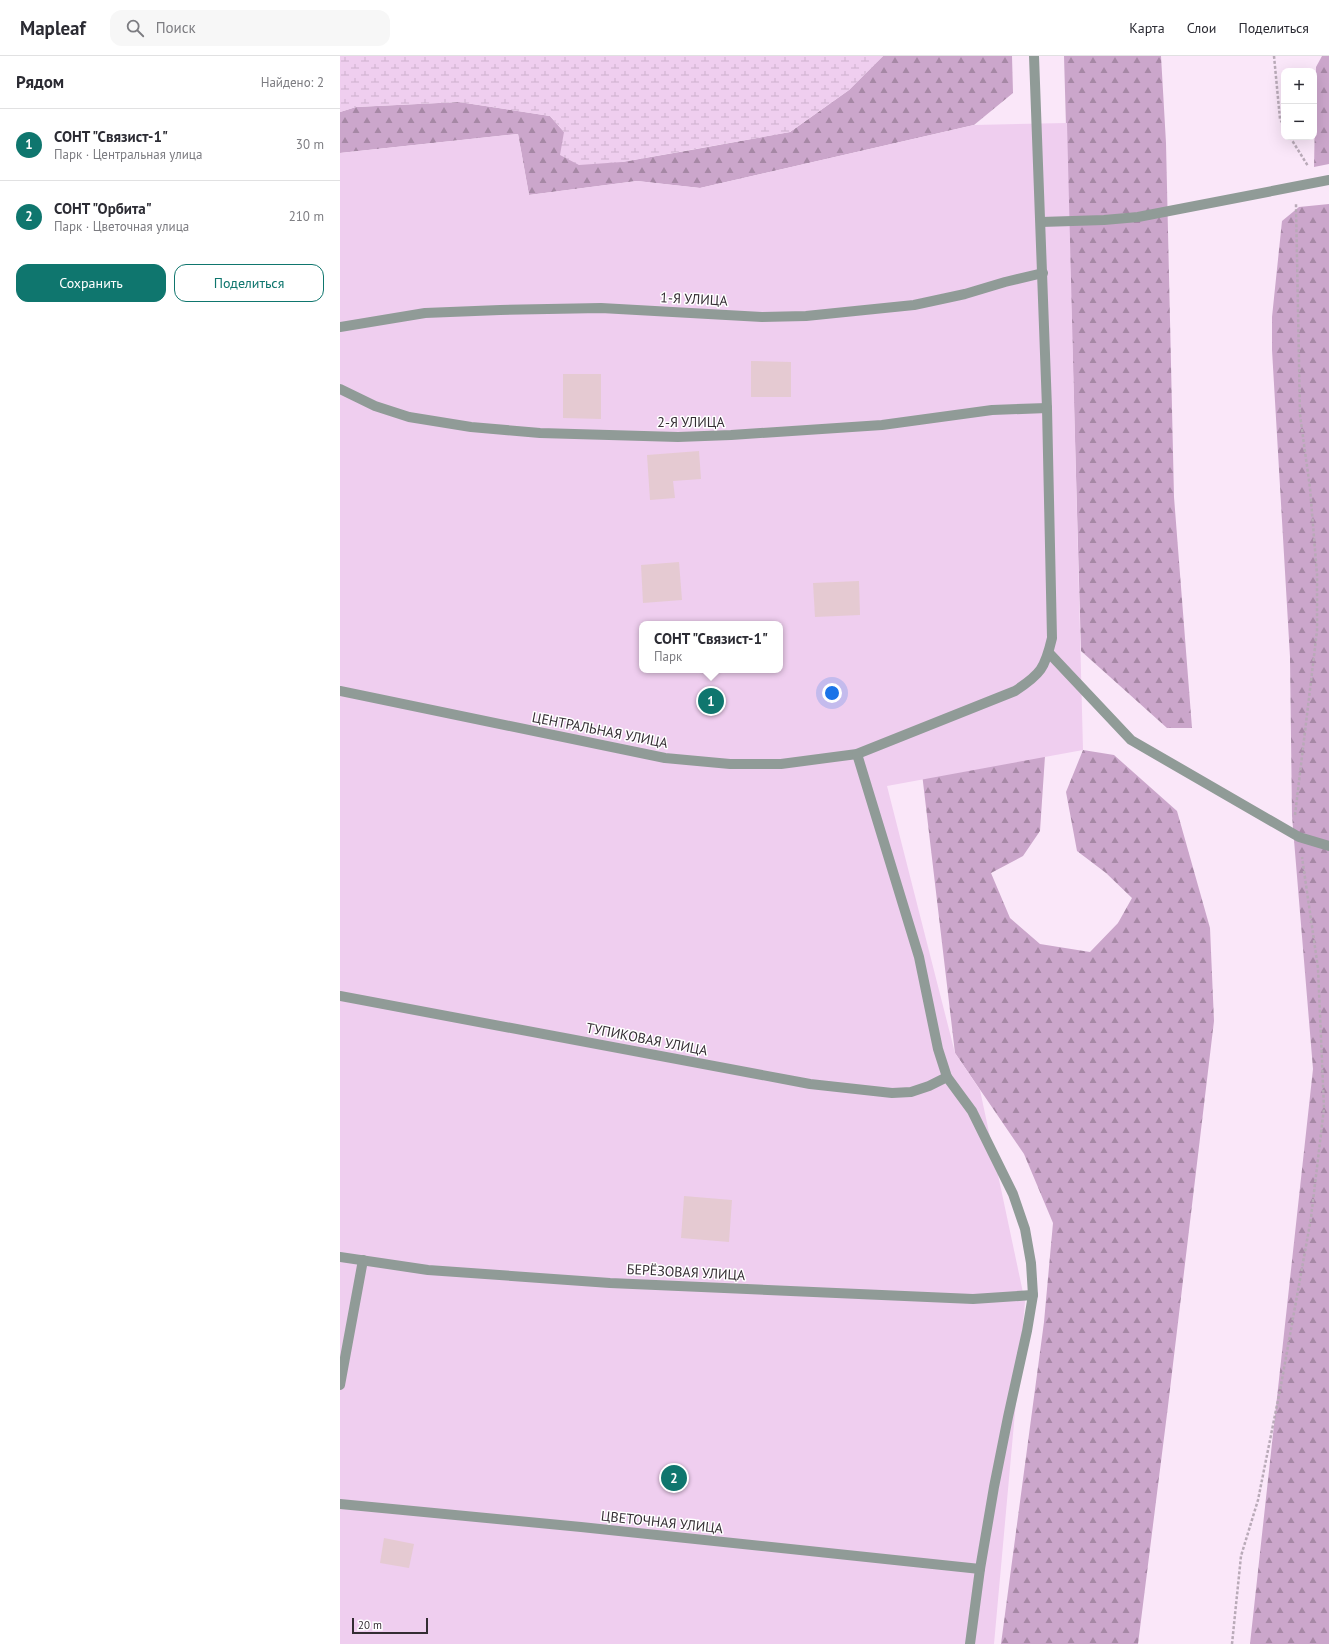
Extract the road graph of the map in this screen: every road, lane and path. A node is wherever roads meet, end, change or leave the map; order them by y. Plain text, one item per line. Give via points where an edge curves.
1 (1034, 56) edge
2 (1274, 56) edge
3 (1281, 121) edge
4 (1292, 140) edge
5 (1329, 180) edge
6 (1317, 182) junction
7 (1295, 186) junction
8 (1041, 222) junction
9 (1043, 273) junction
10 (340, 327) edge
11 (340, 389) edge
12 (1047, 408) junction
13 (1049, 653) junction
14 (340, 691) edge
15 (856, 754) junction
16 (1299, 837) junction
17 (1329, 846) edge
18 (340, 996) edge
19 (947, 1077) junction
20 (340, 1257) edge
21 (363, 1260) junction
22 (1033, 1295) junction
23 (340, 1385) edge
24 (340, 1504) edge
25 (980, 1569) junction
26 (970, 1644) edge
27 (1232, 1644) edge

1 - 8 street, ЦЕНТРАЛЬНАЯ УЛИЦА
2 - 3 path
4 - 6 path
5 - 6 street
6 - 7 street
7 - 8 street via 1138,217
7 - 16 path via 1300,415 1310,488 1317,574 1317,631 1294,820
8 - 9 street, ЦЕНТРАЛЬНАЯ УЛИЦА
9 - 10 street, 1-Я УЛИЦА via 914,305 806,316 762,317 601,308 500,310 425,313
9 - 12 street, ЦЕНТРАЛЬНАЯ УЛИЦА
11 - 12 street, 2-Я УЛИЦА via 375,406 409,417 471,427 540,433 678,437 882,425 992,410
12 - 13 street, ЦЕНТРАЛЬНАЯ УЛИЦА via 1052,638
13 - 15 street, ЦЕНТРАЛЬНАЯ УЛИЦА via 1044,667 1033,679 1015,691
13 - 16 street via 1131,740
14 - 15 street, ЦЕНТРАЛЬНАЯ УЛИЦА via 665,758 730,764 781,764
15 - 19 street via 919,957 938,1049
16 - 17 street
16 - 27 path via 1318,968 1324,1108 1311,1218 1281,1385 1258,1500 1241,1556
18 - 19 street, ТУПИКОВАЯ УЛИЦА via 810,1084 892,1093 911,1092
19 - 22 street via 972,1111 1013,1194 1025,1229
20 - 21 street, БЕРЁЗОВАЯ УЛИЦА
21 - 22 street, БЕРЁЗОВАЯ УЛИЦА via 428,1270 610,1283 973,1299
21 - 23 street
22 - 25 street via 1001,1448
24 - 25 street, ЦВЕТОЧНАЯ УЛИЦА
25 - 26 street

